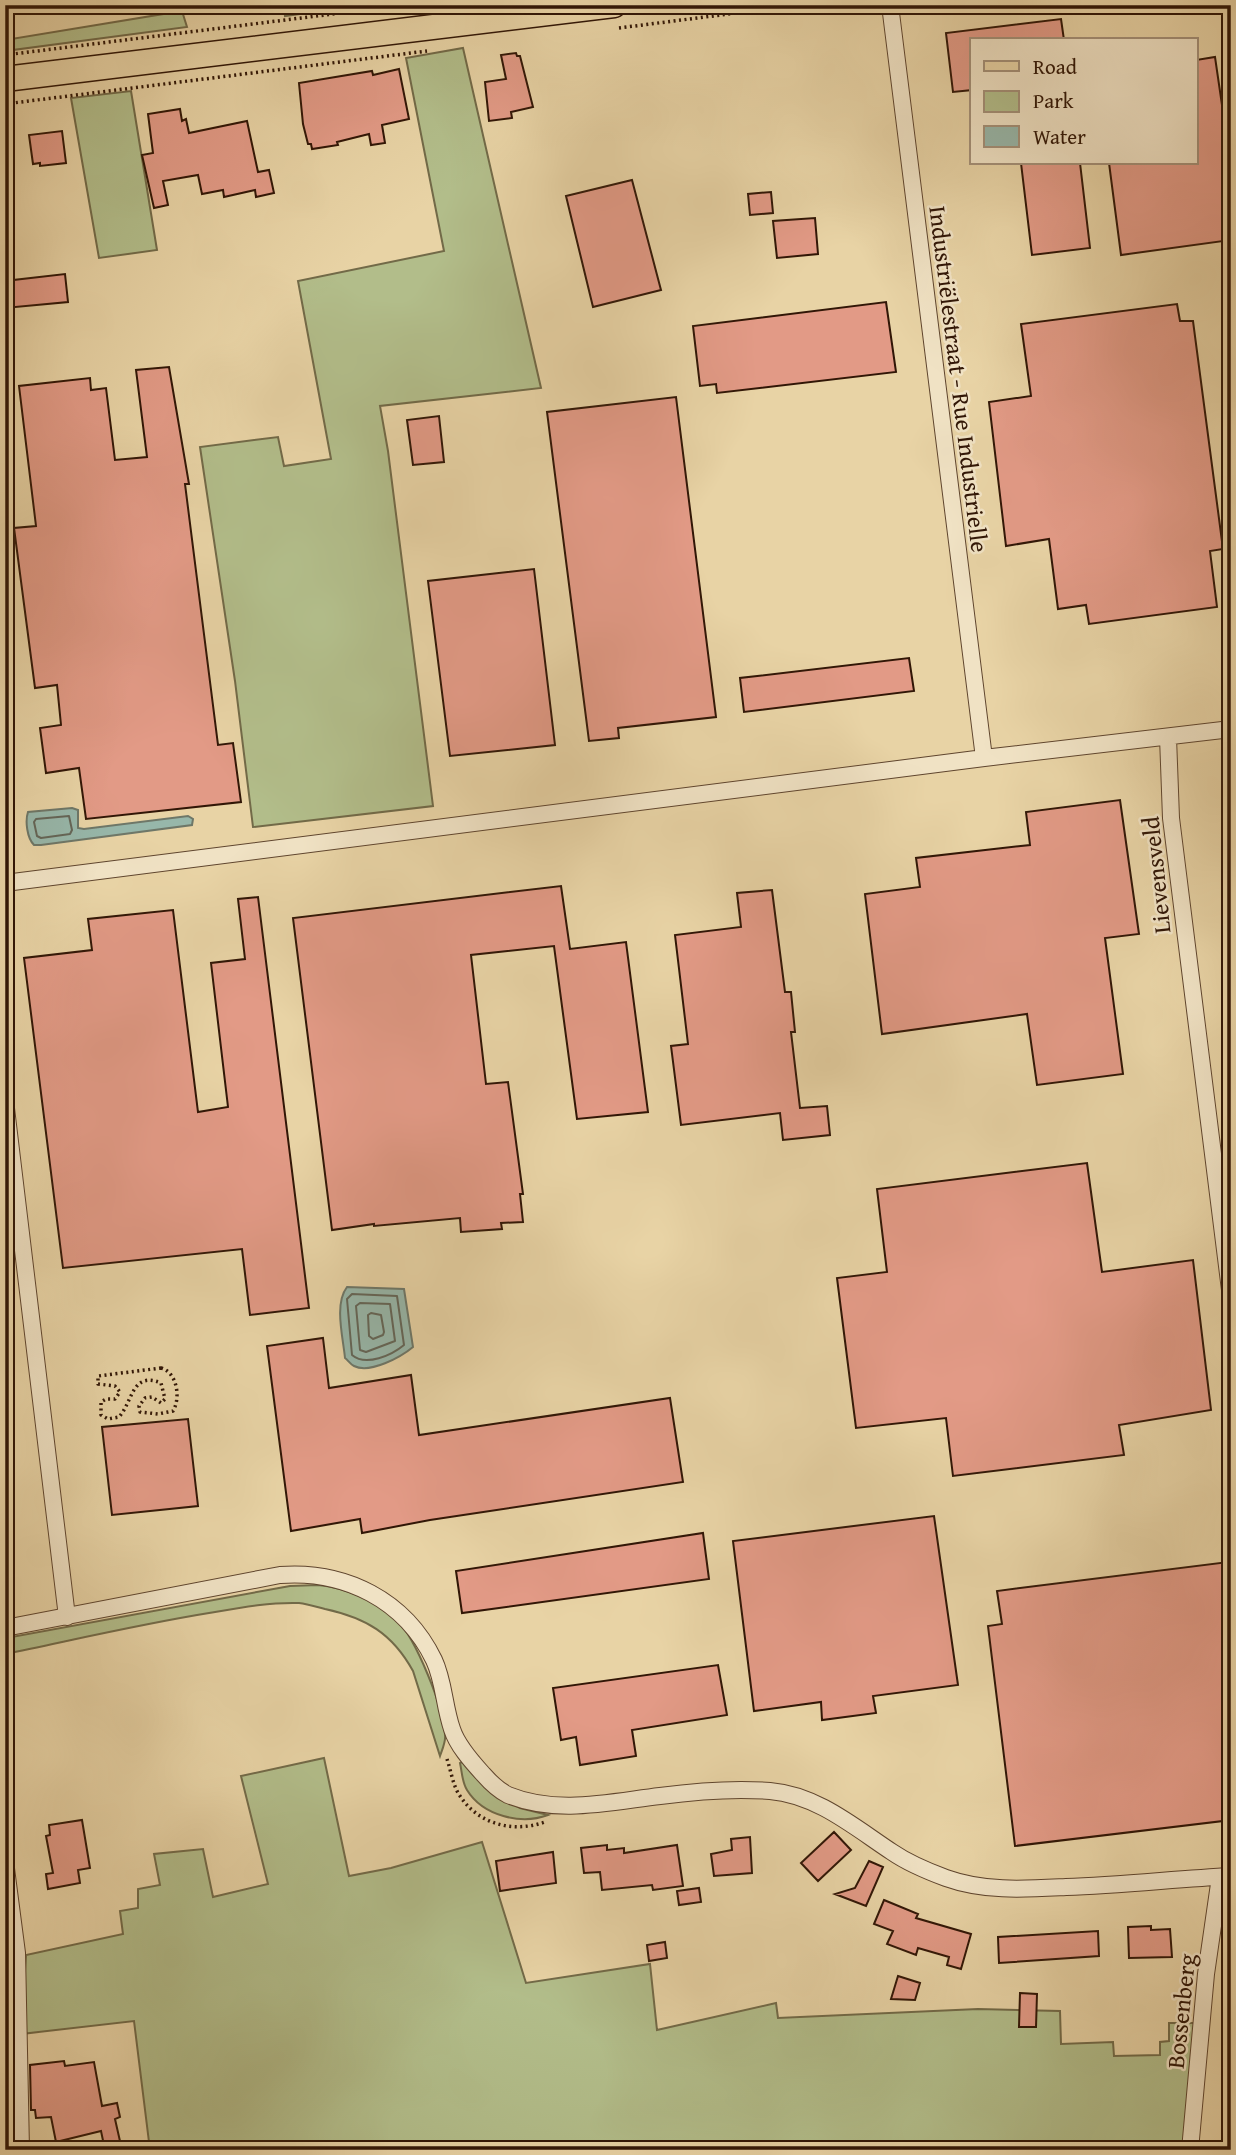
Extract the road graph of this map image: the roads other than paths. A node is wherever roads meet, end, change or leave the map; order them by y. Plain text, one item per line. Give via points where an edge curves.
1 (890, 5) edge
2 (611, 17) edge
3 (5, 79) edge
4 (1231, 729) edge
5 (1168, 737) junction
6 (984, 758) junction
7 (5, 883) edge
8 (5, 1100) edge
9 (1231, 1298) edge
10 (67, 1617) junction
11 (5, 1628) edge
12 (5, 1861) edge
13 (1225, 1876) edge
14 (21, 2150) edge
15 (1190, 2150) edge

1 - 6 street, Industriëlestraat - Rue Industrielle
2 - 3 main road
4 - 5 street
5 - 6 street
5 - 9 street, Lievensveld via 1171,818
6 - 7 street
8 - 10 street
10 - 11 street
10 - 13 street via 280,1576 326,1576 358,1586 404,1617 434,1661 456,1739 496,1788 508,1795 575,1807 710,1790 788,1794 847,1820 908,1862 984,1888
12 - 14 street via 17,1953
13 - 15 street, Bossenberg via 1206,1974

